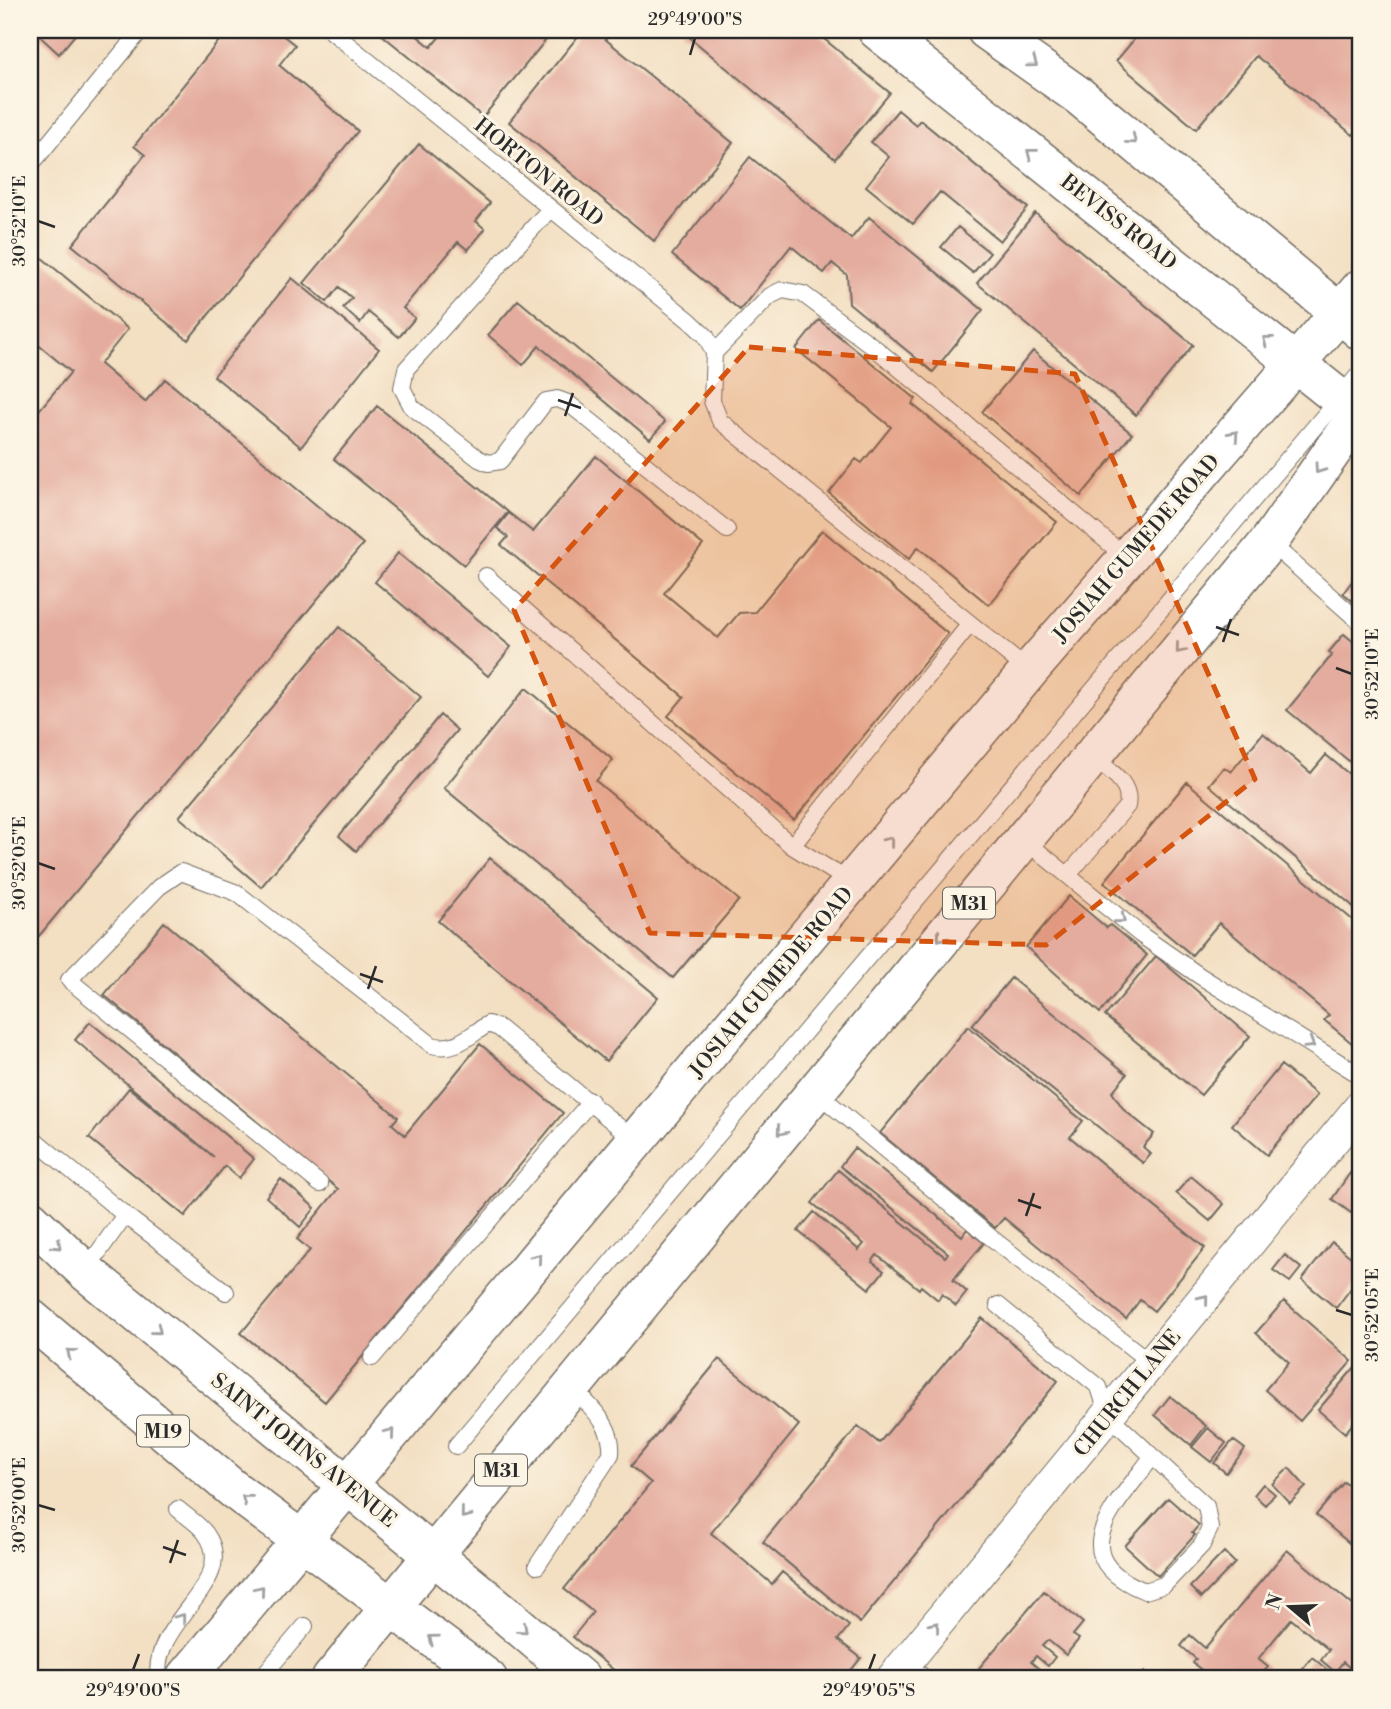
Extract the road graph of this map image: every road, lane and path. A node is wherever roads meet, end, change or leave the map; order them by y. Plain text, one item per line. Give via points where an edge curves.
1 (141, 30) edge
2 (330, 30) edge
3 (877, 30) edge
4 (986, 30) edge
5 (30, 166) edge
6 (551, 209) junction
7 (1354, 311) edge
8 (715, 353) junction
9 (1297, 363) junction
10 (1356, 402) edge
11 (727, 530) dead end
12 (1269, 542) junction
13 (1127, 558) junction
14 (486, 576) dead end
15 (1361, 623) edge
16 (970, 624) junction
17 (1028, 671) junction
18 (1092, 756) junction
19 (1023, 839) junction
20 (792, 846) junction
21 (1068, 875) junction
22 (854, 884) junction
23 (1361, 1076) edge
24 (814, 1091) junction
25 (591, 1101) junction
26 (1361, 1106) edge
27 (30, 1136) edge
28 (636, 1140) junction
29 (320, 1184) dead end
30 (125, 1215) junction
31 (30, 1219) edge
32 (85, 1271) junction
33 (226, 1292) dead end
34 (998, 1306) dead end
35 (30, 1318) edge
36 (372, 1358) dead end
37 (1151, 1363) junction
38 (570, 1385) junction
39 (1108, 1415) junction
40 (456, 1446) dead end
41 (1152, 1457) junction
42 (346, 1485) junction
43 (178, 1509) dead end
44 (299, 1541) junction
45 (432, 1555) junction
46 (537, 1566) dead end
47 (389, 1606) junction
48 (305, 1626) dead end
49 (908, 1674) edge
50 (159, 1679) edge
51 (184, 1679) edge
52 (260, 1679) edge
53 (331, 1679) edge
54 (488, 1679) edge
55 (581, 1679) edge

1 - 5 lane
2 - 6 lane, HORTON ROAD
9 -> 3 main road, BEVISS ROAD
4 -> 7 main road via 1079,96
6 - 8 lane, HORTON ROAD via 690,321
6 - 11 lane via 406,369 402,388 412,407 488,463 500,461 546,401 568,403
7 - 9 main road, JOSIAH GUMEDE ROAD
8 - 13 lane via 770,296 782,290 803,294 875,348
8 - 16 lane via 712,401 720,421
9 - 10 main road, BEVISS ROAD
13 -> 9 main road, JOSIAH GUMEDE ROAD
10 -> 12 main road, M31
10 - 40 lane
12 - 15 lane
12 -> 18 main road, M31
13 - 17 main road, JOSIAH GUMEDE ROAD
14 - 20 lane
16 - 17 lane
16 - 20 lane
22 -> 17 main road, JOSIAH GUMEDE ROAD
18 - 19 main road, M31
18 - 21 lane via 1126,786 1127,806
19 - 21 lane
19 -> 24 main road, M31
20 - 22 lane
21 -> 23 lane via 1200,976
22 - 28 main road, JOSIAH GUMEDE ROAD
24 - 37 lane
24 -> 38 main road, M31
25 - 28 lane
25 - 29 lane via 488,1024 461,1042 440,1048 432,1045 237,893 181,872 159,887 69,980
25 - 36 lane
37 -> 26 street, CHURCH LANE
27 - 30 lane
42 -> 28 main road, JOSIAH GUMEDE ROAD
30 - 32 lane
30 - 33 lane
31 -> 32 main road, SAINT JOHNS AVENUE
32 -> 42 main road, SAINT JOHNS AVENUE
34 - 39 lane via 1099,1387
44 -> 35 main road, M19
37 - 39 street, CHURCH LANE
38 -> 45 main road, M31
38 - 46 lane via 607,1426 611,1454
39 - 41 lane
49 -> 39 street, CHURCH LANE
41 - 41 lane via 1206,1506 1210,1518 1202,1545 1179,1572 1164,1585 1145,1591 1123,1582 1104,1565 1097,1543 1101,1528
42 - 44 main road, JOSIAH GUMEDE ROAD
42 - 45 main road, SAINT JOHNS AVENUE
50 -> 43 lane via 158,1654 164,1639 207,1584 211,1570 211,1541
44 - 47 main road, M19
51 -> 44 main road, JOSIAH GUMEDE ROAD
45 - 47 main road, M31
45 -> 55 main road, SAINT JOHNS AVENUE
47 - 53 main road, M31
54 -> 47 main road, M19
48 - 52 lane

